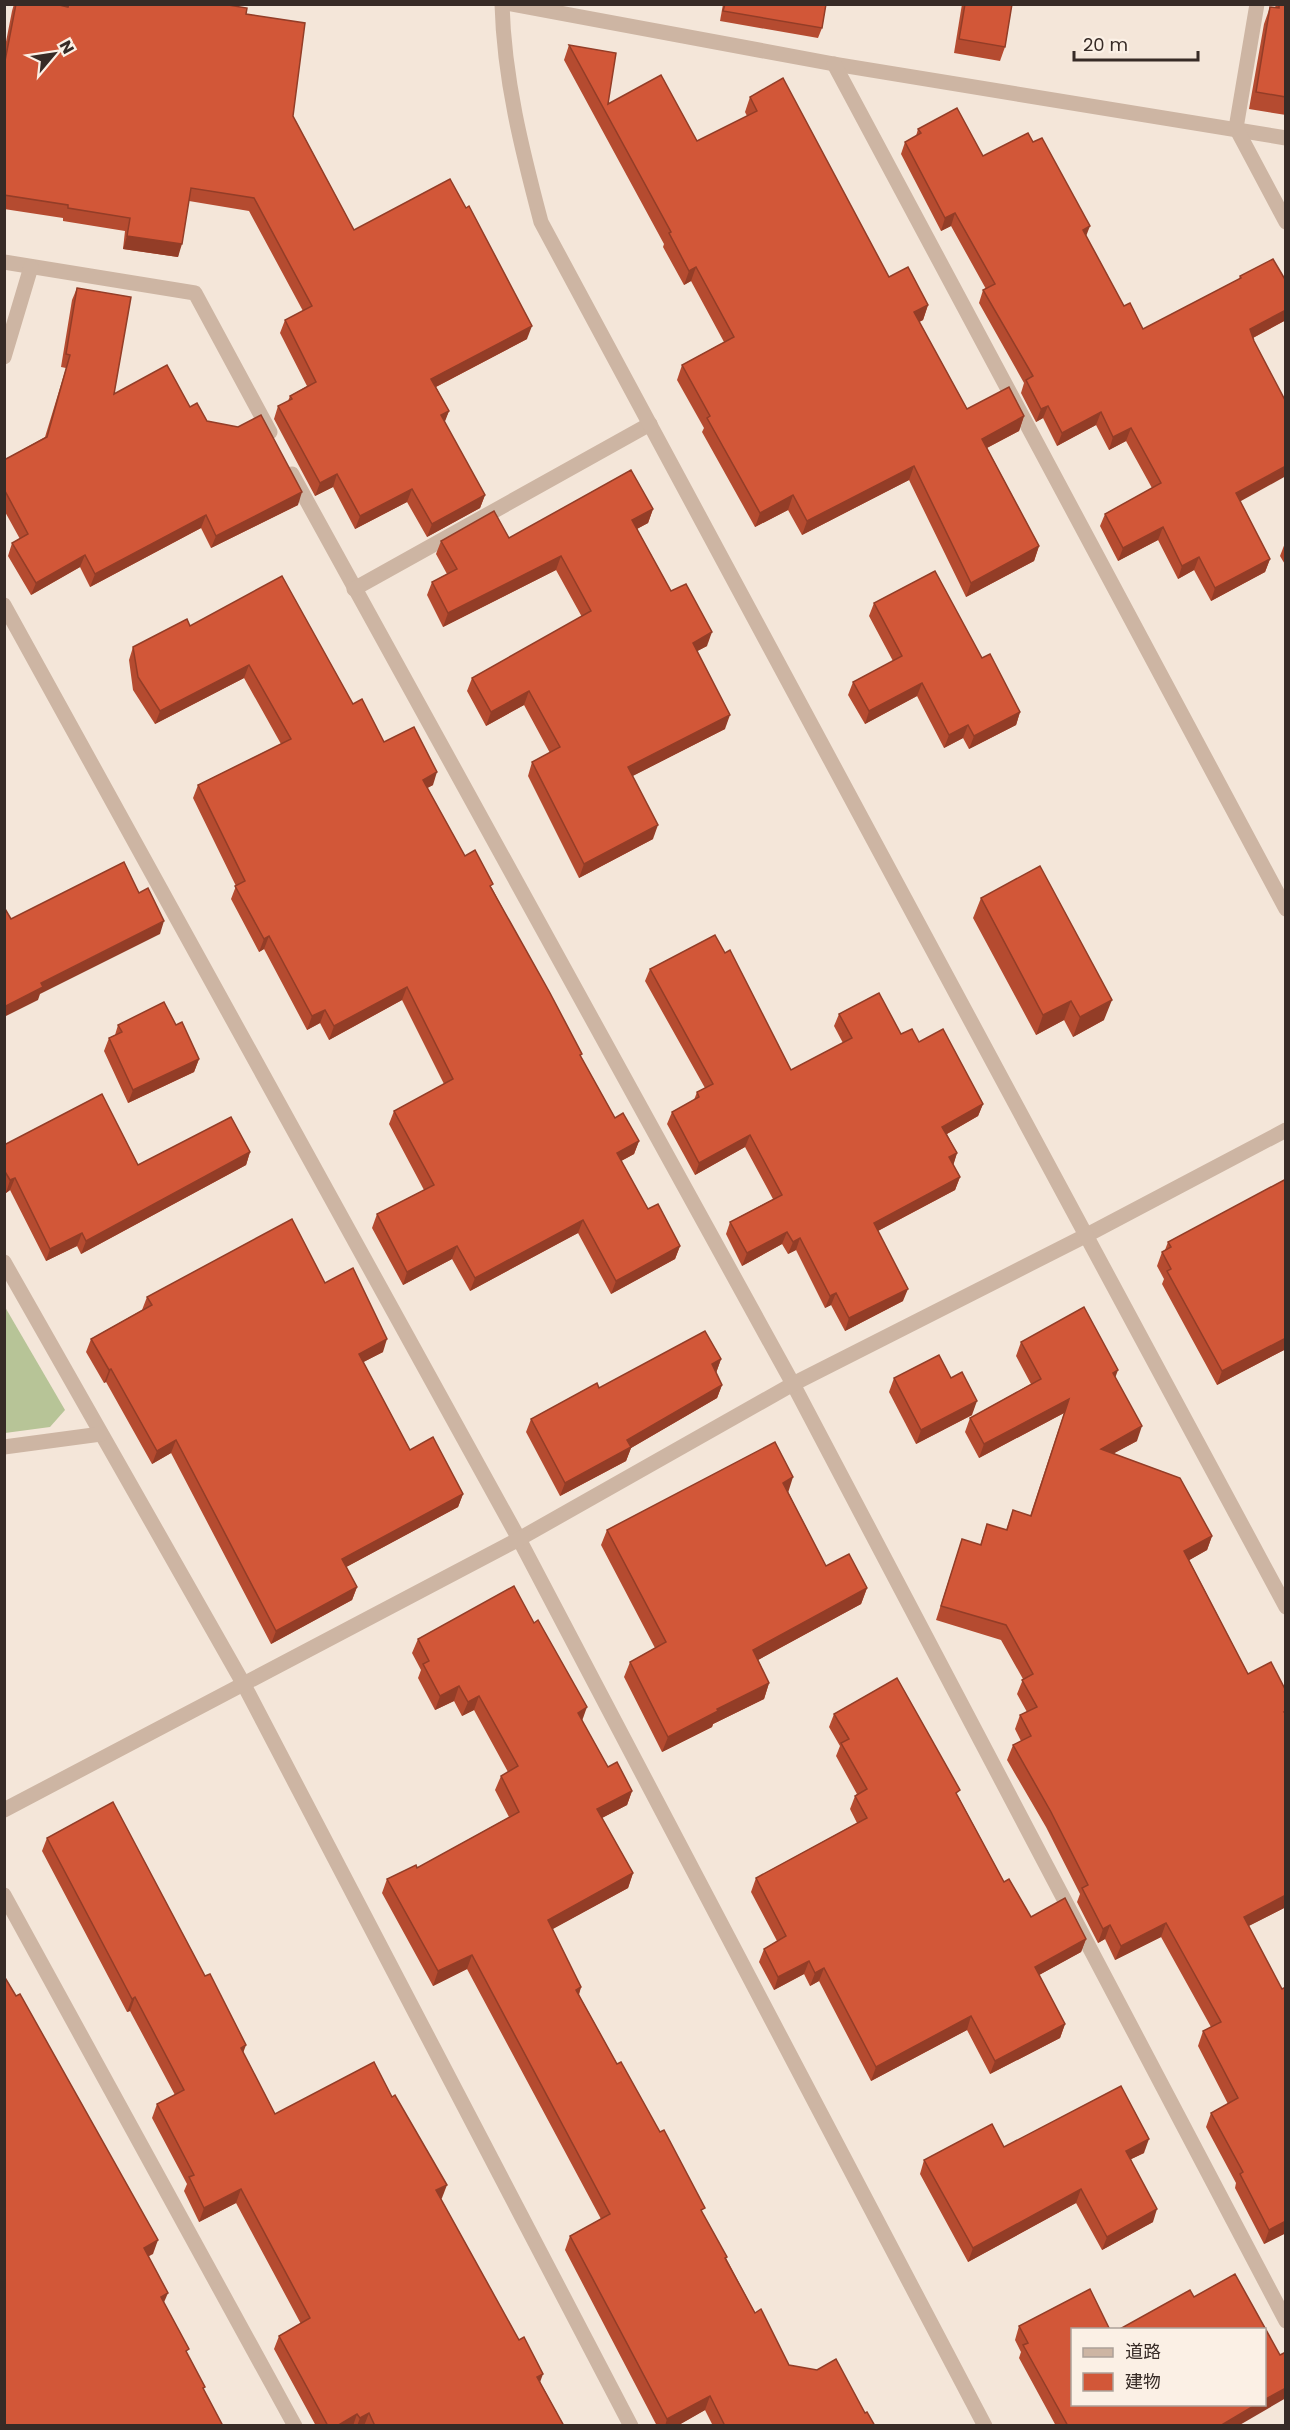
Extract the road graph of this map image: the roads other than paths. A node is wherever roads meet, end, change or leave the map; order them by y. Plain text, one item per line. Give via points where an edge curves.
1 (502, 4) edge
2 (512, 4) edge
3 (1257, 4) edge
4 (834, 64) junction
5 (1236, 128) junction
6 (1286, 138) edge
7 (1286, 222) edge
8 (4, 262) edge
9 (31, 267) junction
10 (4, 357) edge
11 (650, 424) junction
12 (274, 441) edge
13 (286, 462) edge
14 (354, 589) junction
15 (4, 604) edge
16 (1286, 909) edge
17 (1286, 1130) edge
18 (1087, 1235) junction
19 (4, 1262) edge
20 (793, 1384) junction
21 (101, 1434) junction
22 (4, 1447) edge
23 (519, 1539) junction
24 (1286, 1607) edge
25 (243, 1683) junction
26 (4, 1810) edge
27 (4, 1895) edge
28 (1286, 2321) edge
29 (295, 2426) edge
30 (631, 2426) edge
31 (985, 2426) edge

1 - 11 street via 503,47 518,137 541,222
2 - 4 street
3 - 5 street
4 - 5 street
4 - 16 street
5 - 6 street
5 - 7 street
8 - 9 street
9 - 10 street
9 - 12 street via 195,293
11 - 14 street
11 - 18 street
13 - 14 street
14 - 20 street
15 - 23 street
17 - 18 street
18 - 20 street
18 - 24 street
19 - 21 street
20 - 23 street
20 - 28 street
21 - 22 street
21 - 25 street
23 - 25 street
23 - 31 street
25 - 26 street
25 - 30 street
27 - 29 street

